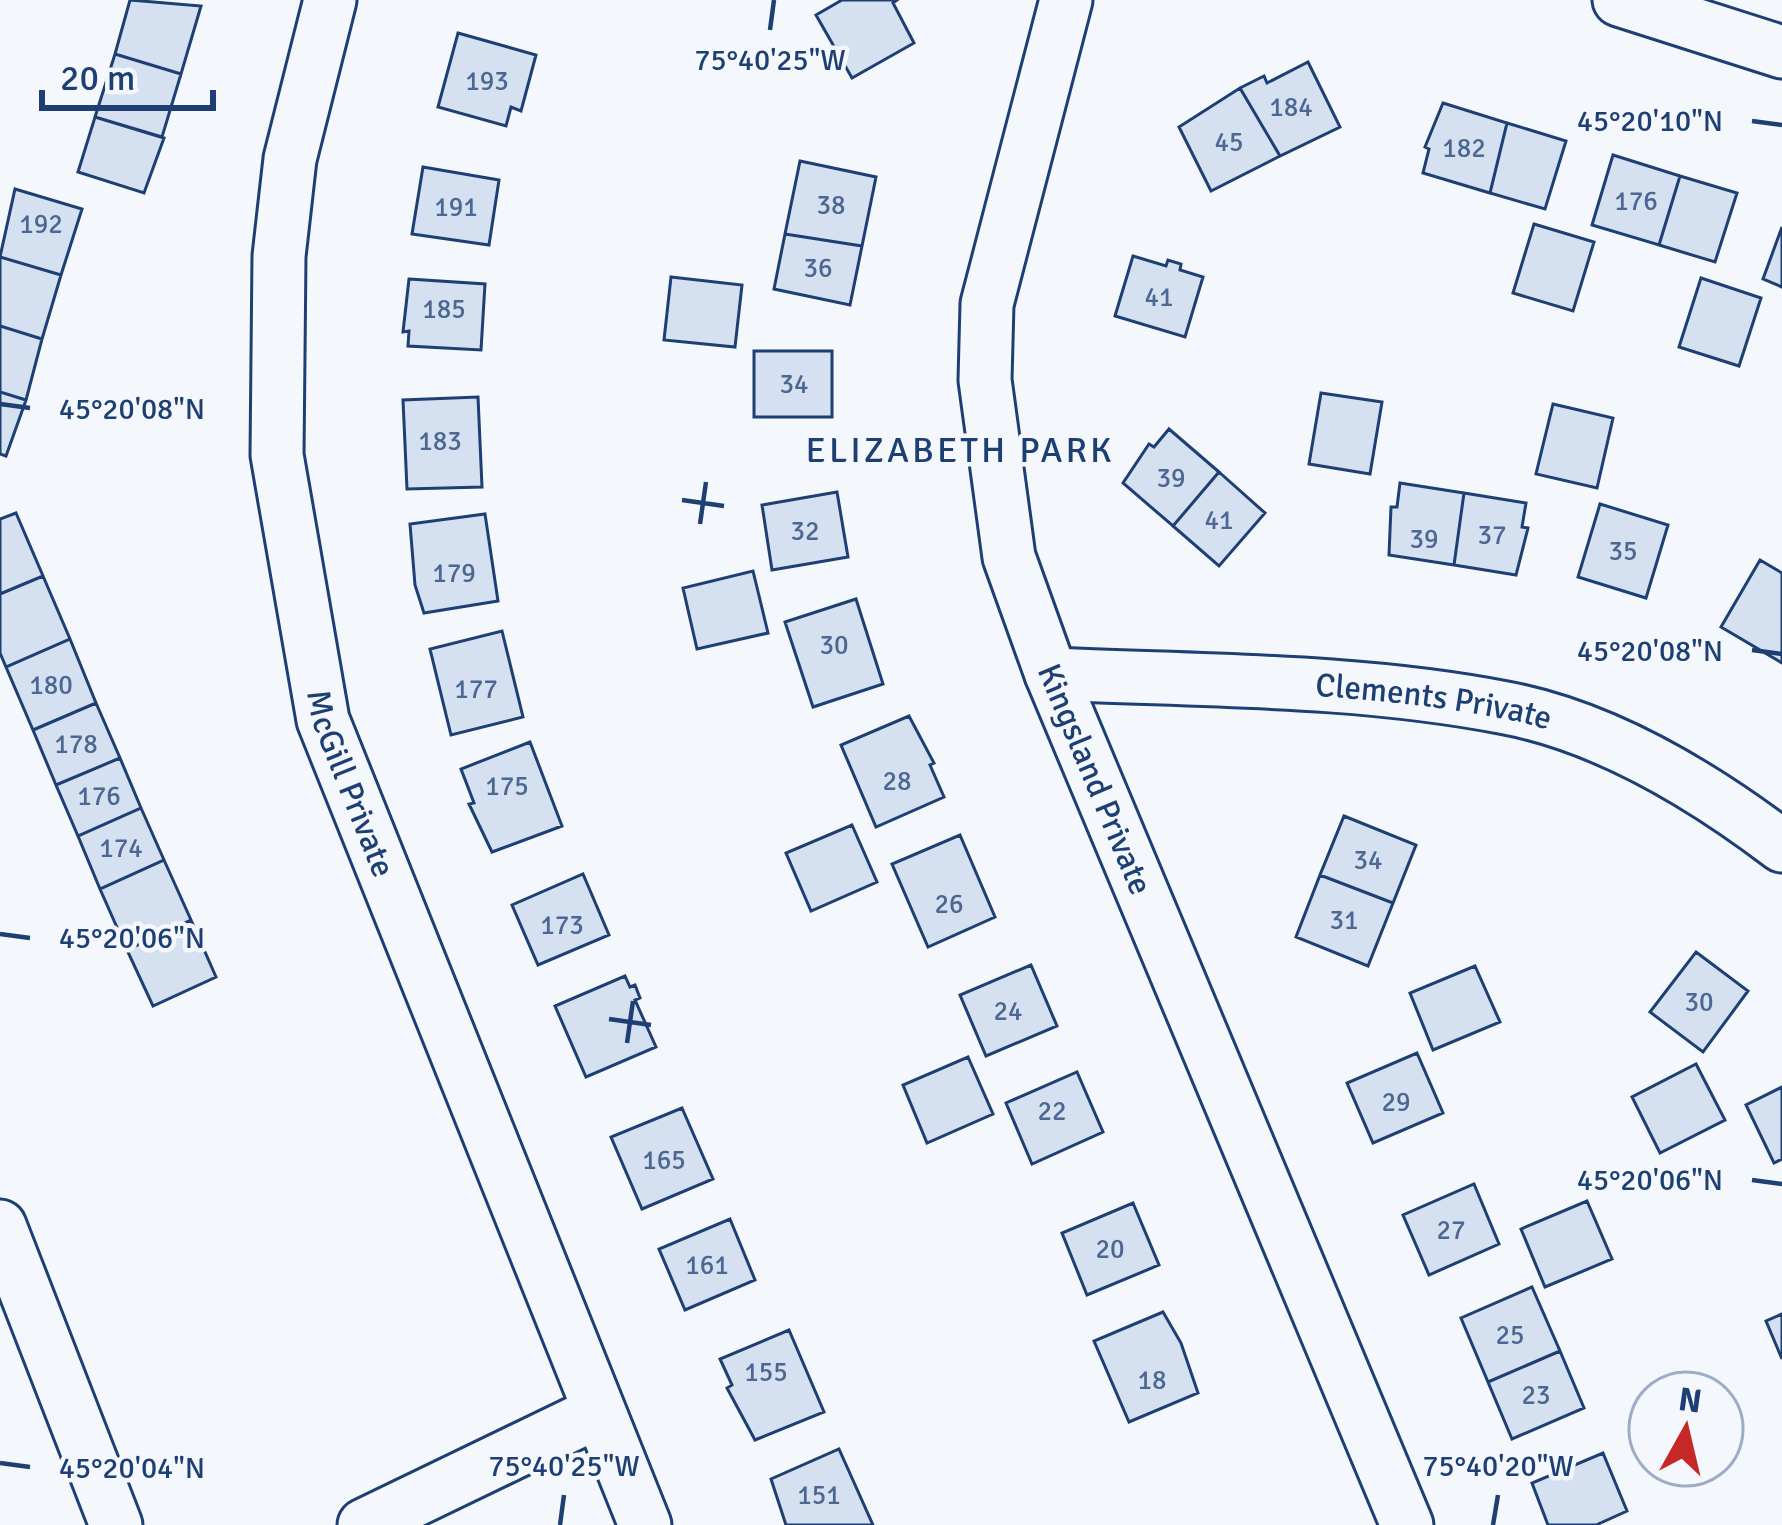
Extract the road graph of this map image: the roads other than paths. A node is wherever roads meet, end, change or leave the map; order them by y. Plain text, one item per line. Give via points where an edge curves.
1 (330, 0) edge
2 (1066, 0) edge
3 (1619, 0) edge
4 (1782, 52) edge
5 (1051, 674) junction
6 (1782, 846) edge
7 (0, 1226) edge
8 (596, 1413) junction
9 (116, 1525) edge
10 (364, 1525) edge
11 (644, 1525) edge
12 (1407, 1525) edge

1 - 8 street, McGill Private via 290,159 279,256 277,455 300,608 322,720
2 - 5 street, Kingsland Private via 987,304 986,380 1009,557
3 - 4 street
5 - 6 street, Clements Private via 1313,683 1510,708 1606,742 1718,797
5 - 12 street, Kingsland Private
7 - 9 street
8 - 10 street
8 - 11 street, McGill Private

